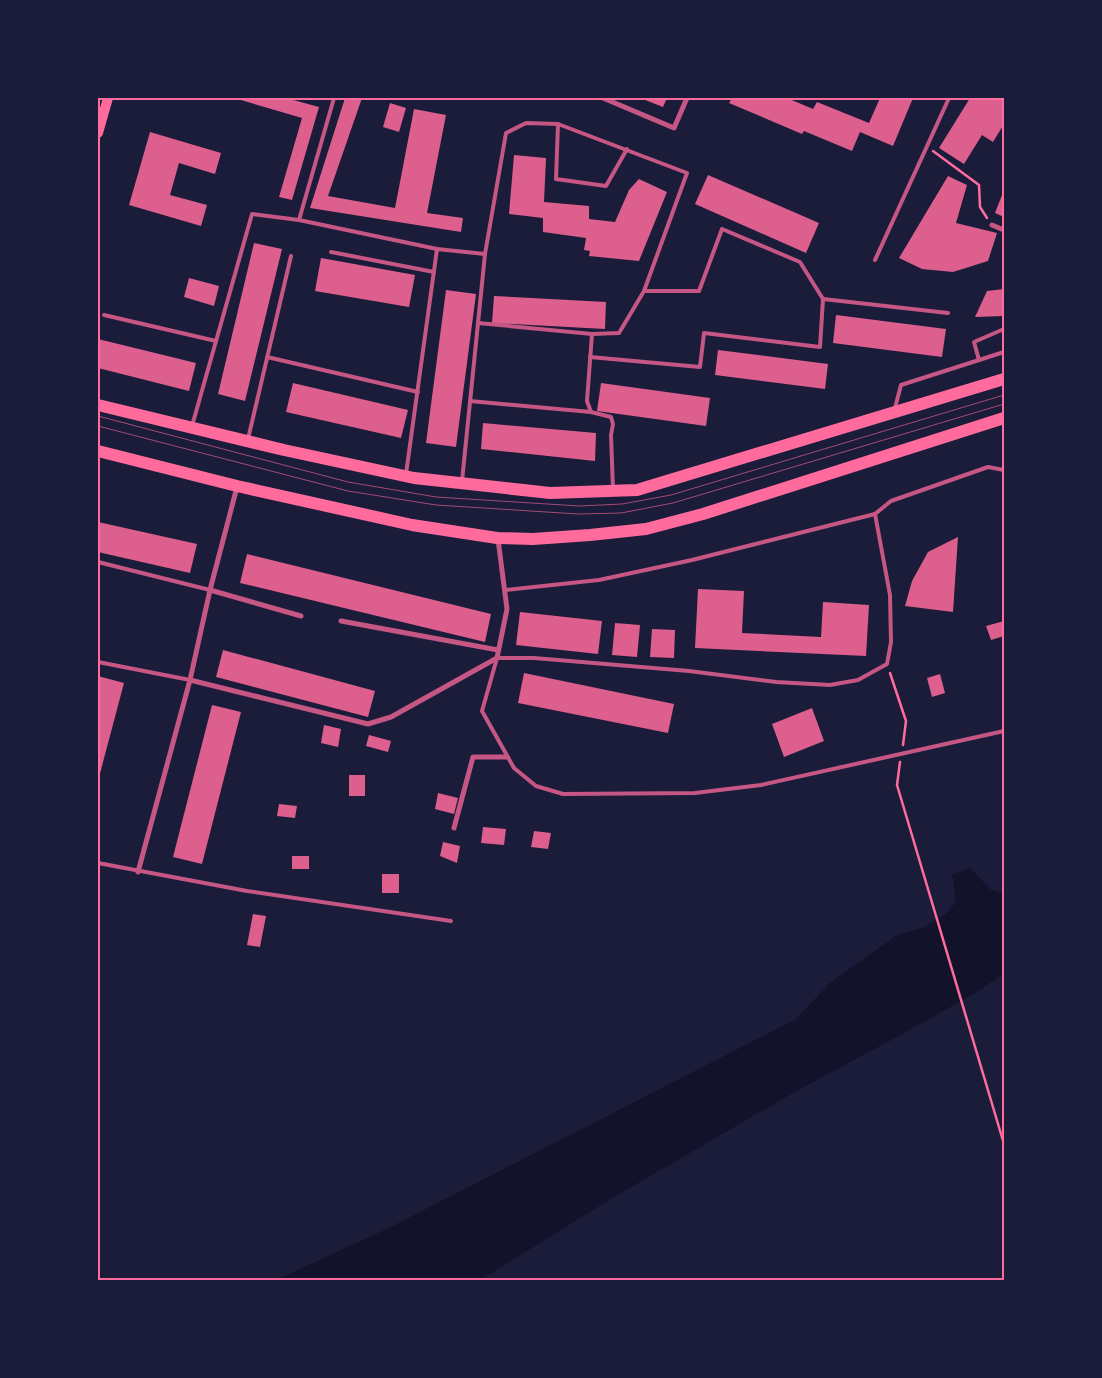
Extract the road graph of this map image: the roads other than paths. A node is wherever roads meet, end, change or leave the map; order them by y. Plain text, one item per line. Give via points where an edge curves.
1 (108, 98) edge
2 (334, 98) edge
3 (603, 98) edge
4 (687, 98) edge
5 (949, 98) edge
6 (558, 124) junction
7 (98, 133) edge
8 (627, 149) junction
9 (299, 220) junction
10 (992, 225) road end
11 (1004, 230) edge
12 (437, 249) junction
13 (331, 252) dead end
14 (485, 254) junction
15 (291, 256) dead end
16 (874, 260) dead end
17 (434, 272) junction
18 (644, 291) junction
19 (823, 299) junction
20 (948, 313) dead end
21 (104, 315) dead end
22 (478, 323) junction
23 (1004, 329) edge
24 (592, 334) junction
25 (216, 341) junction
26 (1004, 352) edge
27 (590, 357) junction
28 (267, 358) junction
29 (979, 360) junction
30 (1004, 379) edge
31 (418, 392) junction
32 (470, 401) junction
33 (98, 405) edge
34 (591, 412) junction
35 (893, 413) junction
36 (1004, 418) edge
37 (191, 427) junction
38 (248, 441) junction
39 (98, 452) edge
40 (1004, 470) edge
41 (406, 476) junction
42 (462, 483) junction
43 (237, 486) junction
44 (613, 491) junction
45 (875, 514) junction
46 (498, 538) junction
47 (98, 562) edge
48 (210, 590) junction
49 (505, 590) junction
50 (302, 616) dead end
51 (341, 621) dead end
52 (498, 650) junction
53 (497, 658) junction
54 (98, 662) edge
55 (190, 680) junction
56 (1004, 730) edge
57 (507, 757) junction
58 (454, 828) dead end
59 (98, 863) edge
60 (138, 872) junction
61 (451, 921) dead end

1 - 7 main road
2 - 9 lane
3 - 4 street via 674,128
5 - 16 lane
6 - 8 lane
6 - 8 lane via 556,179 606,186
6 - 14 lane via 526,123 506,133
8 - 18 lane via 687,174
9 - 12 lane
9 - 25 lane via 252,214
10 - 11 street
12 - 14 lane
12 - 17 lane
13 - 17 lane
14 - 22 lane
15 - 28 lane
17 - 31 lane
18 - 19 lane via 699,291 722,229 800,262
18 - 24 lane via 619,333
19 - 20 lane
19 - 27 lane via 820,347 704,332 700,367
21 - 25 lane
22 - 24 lane
22 - 32 lane
23 - 29 lane via 974,342
24 - 27 lane
25 - 37 lane
26 - 29 lane
27 - 34 lane via 587,401
28 - 31 lane
28 - 38 lane
29 - 35 lane via 901,385
30 - 35 main road
31 - 41 lane
32 - 34 lane
32 - 42 lane
33 - 37 main road
34 - 44 lane via 611,417
35 - 44 main road via 637,490
36 - 46 main road via 712,511 646,528 590,536
37 - 38 main road
38 - 41 main road
39 - 43 main road
40 - 45 lane via 988,467 891,501
41 - 42 main road
42 - 44 main road via 550,493
43 - 46 main road via 412,525
43 - 48 street
45 - 49 lane via 599,580
45 - 53 lane via 890,595 891,642 887,664 858,680 830,685 776,682 689,671
46 - 49 street
47 - 48 lane
48 - 50 street
48 - 55 street
49 - 52 street via 507,609
51 - 52 street
52 - 53 street
53 - 55 street via 391,717 368,724
53 - 57 lane via 482,711
54 - 55 lane
55 - 60 street
56 - 57 lane via 761,784 694,794 563,794 536,786 514,768
57 - 58 street via 473,757
59 - 60 lane
60 - 61 lane via 247,892

